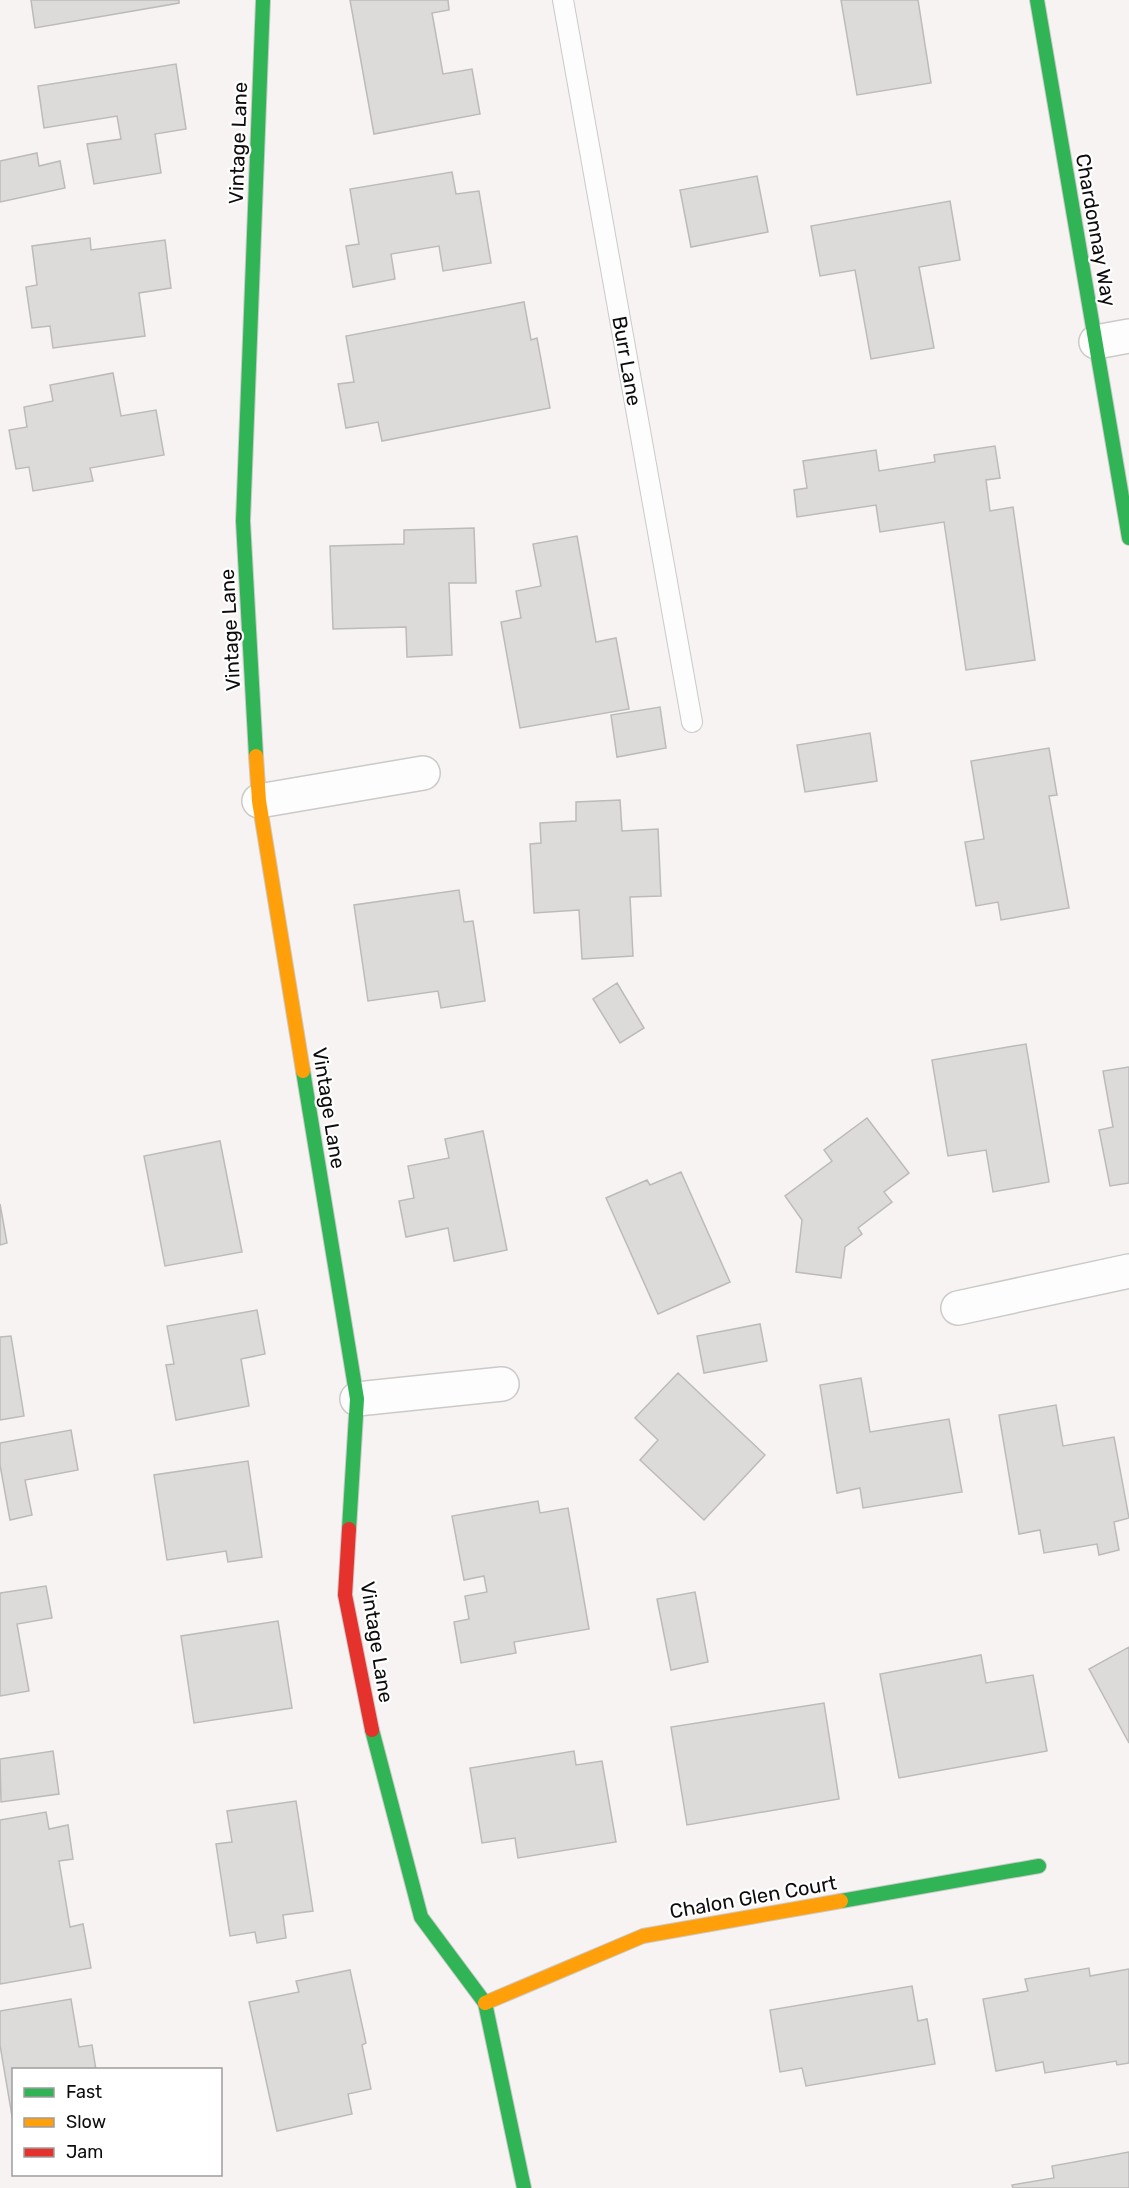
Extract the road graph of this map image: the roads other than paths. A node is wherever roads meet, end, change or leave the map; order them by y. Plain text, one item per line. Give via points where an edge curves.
1 (263, 0) edge
2 (563, 0) edge
3 (1037, 0) edge
4 (1129, 336) edge
5 (1096, 342) junction
6 (1129, 538) edge
7 (692, 722) dead end
8 (423, 773) dead end
9 (259, 801) junction
10 (1129, 1271) edge
11 (958, 1308) dead end
12 (502, 1384) dead end
13 (357, 1399) junction
14 (1040, 1866) dead end
15 (485, 2003) junction
16 (524, 2188) edge

1 - 9 street, Vintage Lane via 243,521
2 - 7 lane, Burr Lane
3 - 5 street, Chardonnay Way
4 - 5 street
5 - 6 street, Chardonnay Way
8 - 9 street
9 - 13 street, Vintage Lane
10 - 11 street
12 - 13 street
13 - 15 street, Vintage Lane via 345,1595 377,1753 421,1917
14 - 15 street, Chalon Glen Court via 643,1936
15 - 16 street, Vintage Lane

